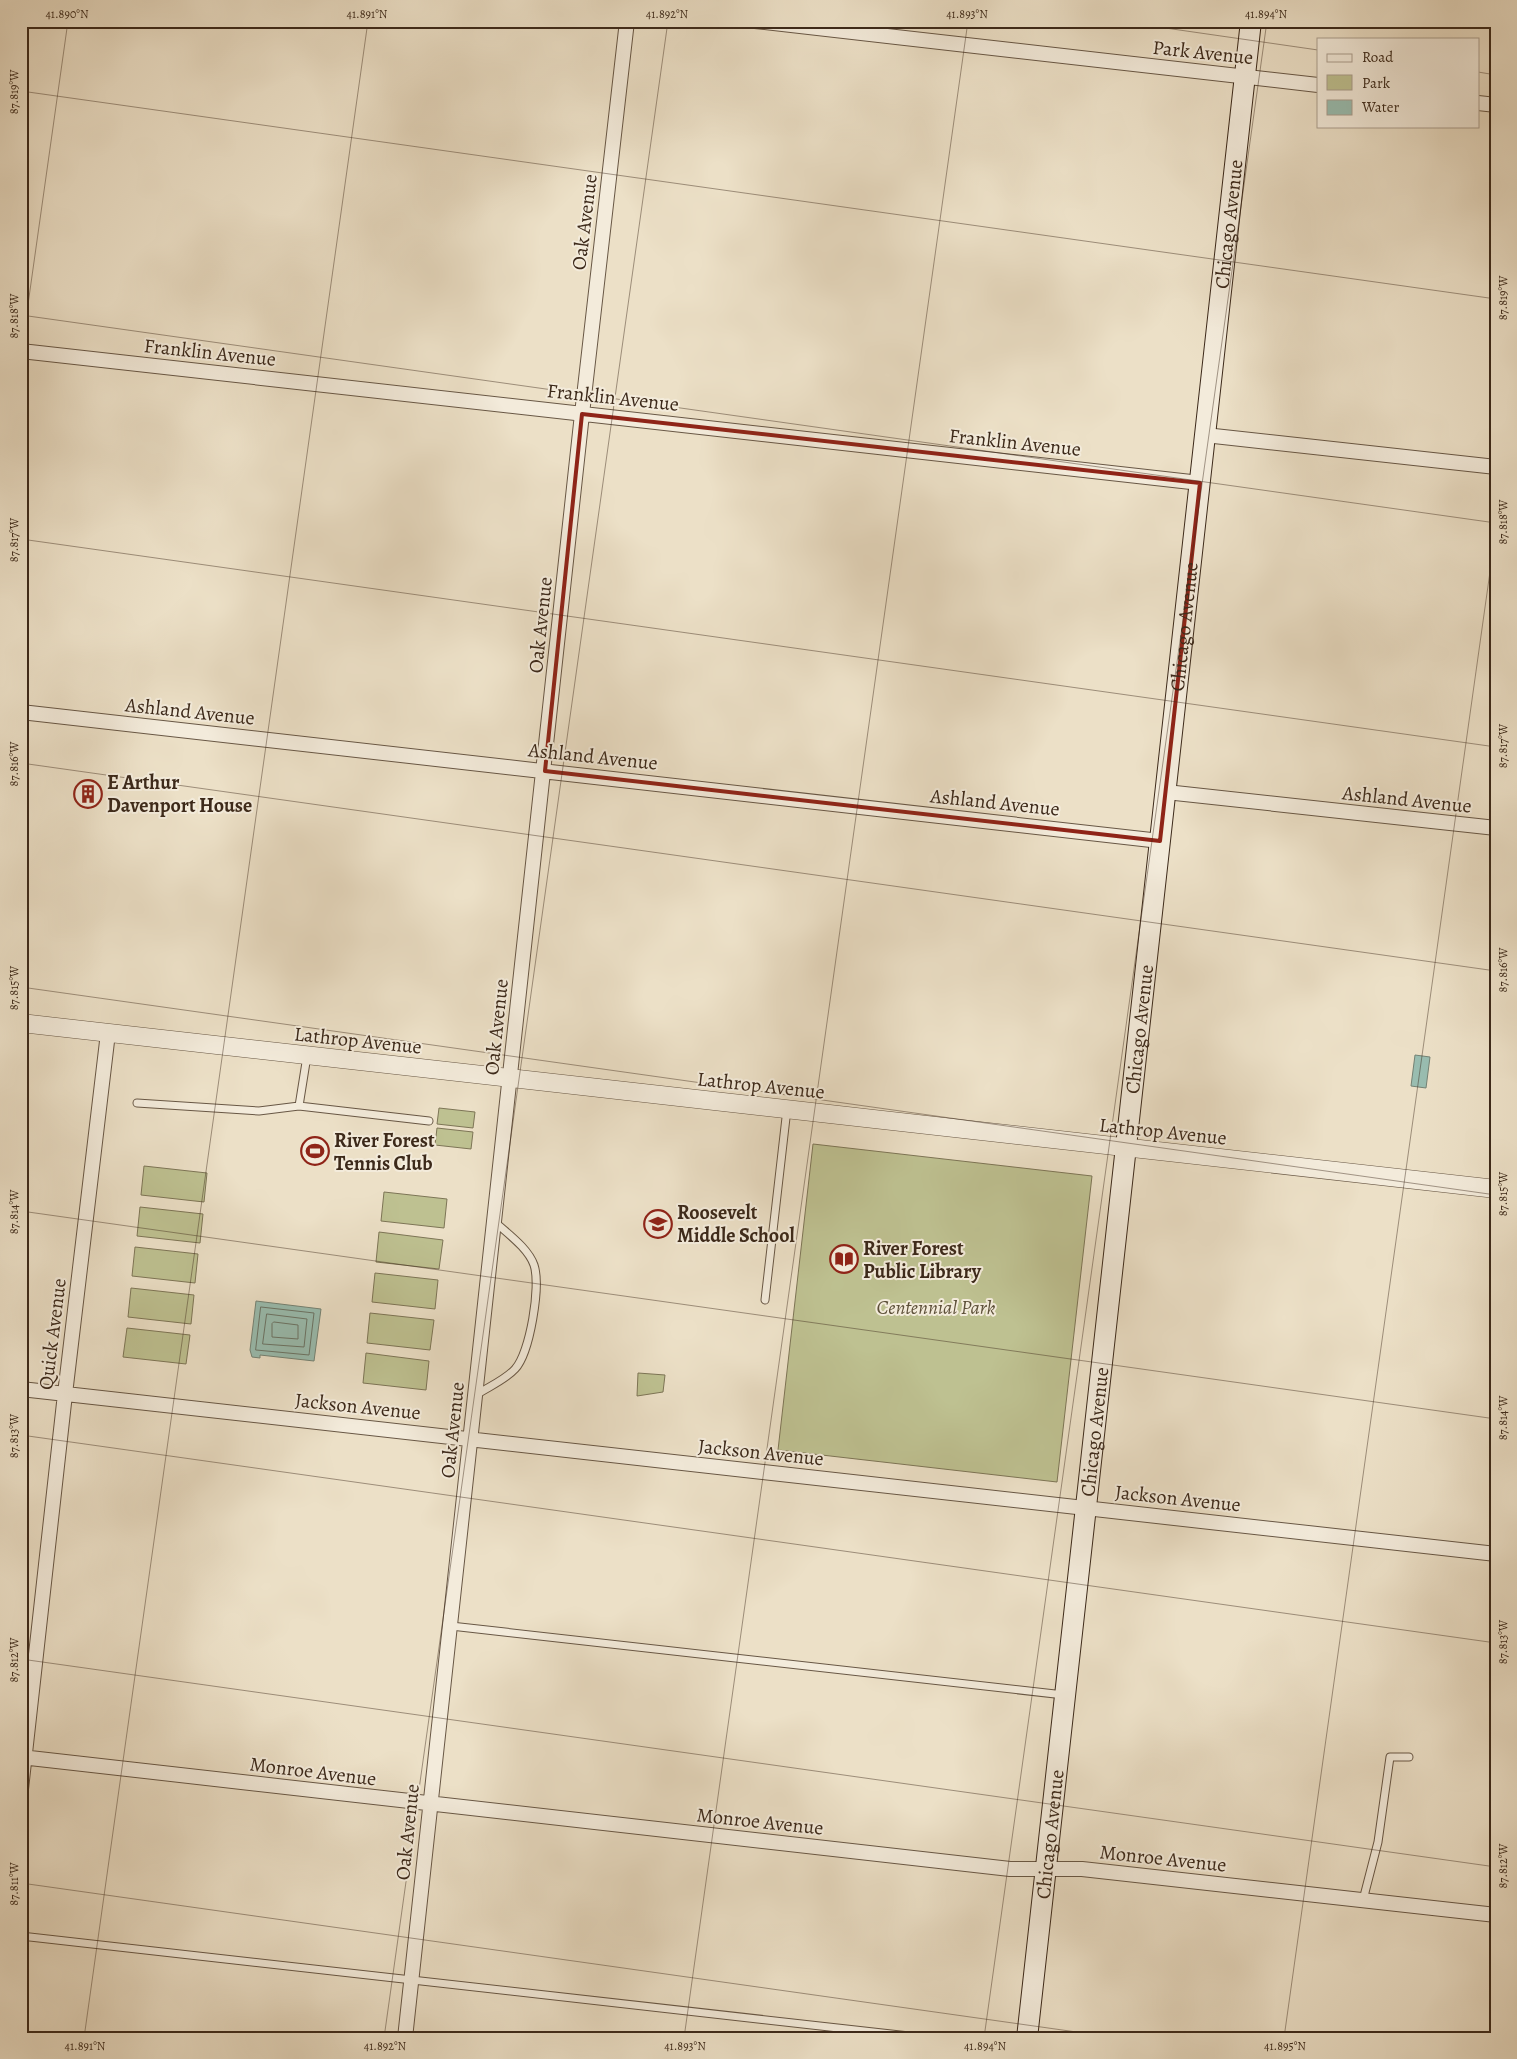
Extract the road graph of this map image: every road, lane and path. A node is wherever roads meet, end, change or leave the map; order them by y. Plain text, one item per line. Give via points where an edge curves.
1 (627, 21) edge
2 (755, 21) edge
3 (1251, 21) edge
4 (1245, 77) junction
5 (1317, 85) edge
6 (1480, 103) edge
7 (1496, 105) edge
8 (21, 351) edge
9 (582, 414) junction
10 (1205, 435) junction
11 (1496, 467) edge
12 (1200, 483) junction
13 (21, 712) edge
14 (545, 771) junction
15 (1166, 792) junction
16 (1496, 828) edge
17 (1160, 840) junction
18 (21, 1023) edge
19 (108, 1033) junction
20 (307, 1055) junction
21 (511, 1078) junction
22 (137, 1103) dead end
23 (299, 1106) junction
24 (787, 1109) junction
25 (429, 1121) dead end
26 (1126, 1148) junction
27 (1496, 1189) edge
28 (495, 1222) junction
29 (765, 1300) dead end
30 (21, 1389) edge
31 (65, 1394) junction
32 (476, 1395) junction
33 (472, 1439) junction
34 (1086, 1508) junction
35 (1496, 1554) edge
36 (451, 1626) junction
37 (1065, 1695) junction
38 (23, 1757) edge
39 (1409, 1758) dead end
40 (21, 1789) edge
41 (430, 1804) junction
42 (1046, 1869) junction
43 (1363, 1900) junction
44 (1496, 1915) edge
45 (21, 1936) edge
46 (412, 1980) junction
47 (405, 2038) edge
48 (927, 2038) edge
49 (1027, 2038) edge

1 - 9 street, Oak Avenue
2 - 4 street, Park Avenue
3 - 4 main road, Chicago Avenue
4 - 5 street, Park Avenue
4 - 10 main road, Chicago Avenue
6 - 7 street
8 - 9 street, Franklin Avenue
9 - 12 street, Franklin Avenue
9 - 14 street, Oak Avenue
10 - 11 street
10 - 12 main road, Chicago Avenue
12 - 15 main road, Chicago Avenue
13 - 14 street, Ashland Avenue
14 - 17 street, Ashland Avenue
14 - 21 street, Oak Avenue
15 - 16 street, Ashland Avenue
15 - 17 main road, Chicago Avenue
17 - 26 main road, Chicago Avenue
18 - 19 street, Lathrop Avenue
19 - 20 street, Lathrop Avenue
19 - 31 street, Quick Avenue
20 - 21 street, Lathrop Avenue
20 - 23 lane
21 - 24 street, Lathrop Avenue
21 - 28 street, Oak Avenue
22 - 23 lane via 258,1110
23 - 25 lane
24 - 26 street, Lathrop Avenue
24 - 29 lane
26 - 27 street, Lathrop Avenue
26 - 34 main road, Chicago Avenue
28 - 32 street, Oak Avenue
28 - 32 lane via 534,1264 534,1304 528,1344 521,1360 514,1370
30 - 31 street, Jackson Avenue
31 - 33 street, Jackson Avenue
31 - 38 street, Quick Avenue
32 - 33 street, Oak Avenue
33 - 34 street, Jackson Avenue
33 - 36 street, Oak Avenue
34 - 35 street, Jackson Avenue
34 - 37 main road, Chicago Avenue
36 - 37 lane
36 - 41 street, Oak Avenue
37 - 42 main road, Chicago Avenue
38 - 40 street, Quick Avenue
38 - 41 street, Monroe Avenue
39 - 43 lane via 1390,1756 1378,1842
41 - 42 street, Monroe Avenue via 1000,1868
41 - 46 street, Oak Avenue
42 - 43 street, Monroe Avenue via 1082,1869
42 - 49 main road, Chicago Avenue
43 - 44 street, Monroe Avenue
45 - 46 lane
46 - 47 street, Oak Avenue
46 - 48 lane

